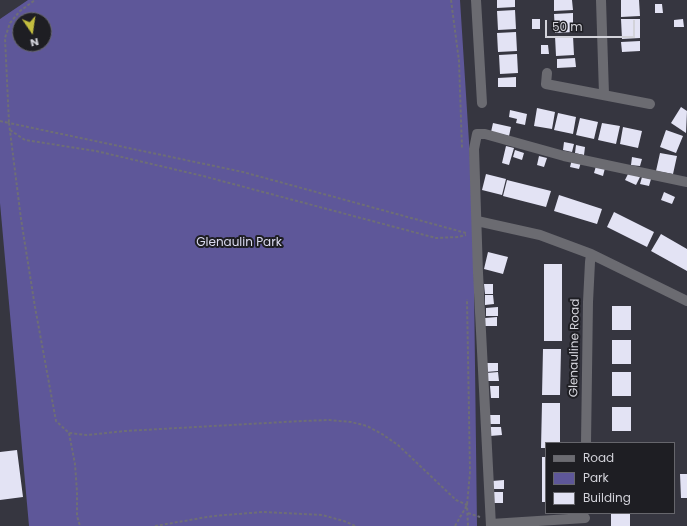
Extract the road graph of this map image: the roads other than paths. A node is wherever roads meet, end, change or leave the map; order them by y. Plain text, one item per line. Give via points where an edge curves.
1 (476, 0) edge
2 (601, 0) edge
3 (547, 74) dead end
4 (604, 94) junction
5 (482, 103) dead end
6 (650, 104) dead end
7 (687, 182) edge
8 (477, 221) junction
9 (591, 254) junction
10 (686, 299) edge
11 (586, 442) edge
12 (585, 519) edge
13 (491, 525) edge

1 - 5 street
2 - 4 street
3 - 4 street via 546,84
4 - 6 street
7 - 8 street via 564,156 477,134 474,150
8 - 9 street via 540,236
8 - 13 street
9 - 10 street
9 - 11 street, Glenauline Road
12 - 13 street

